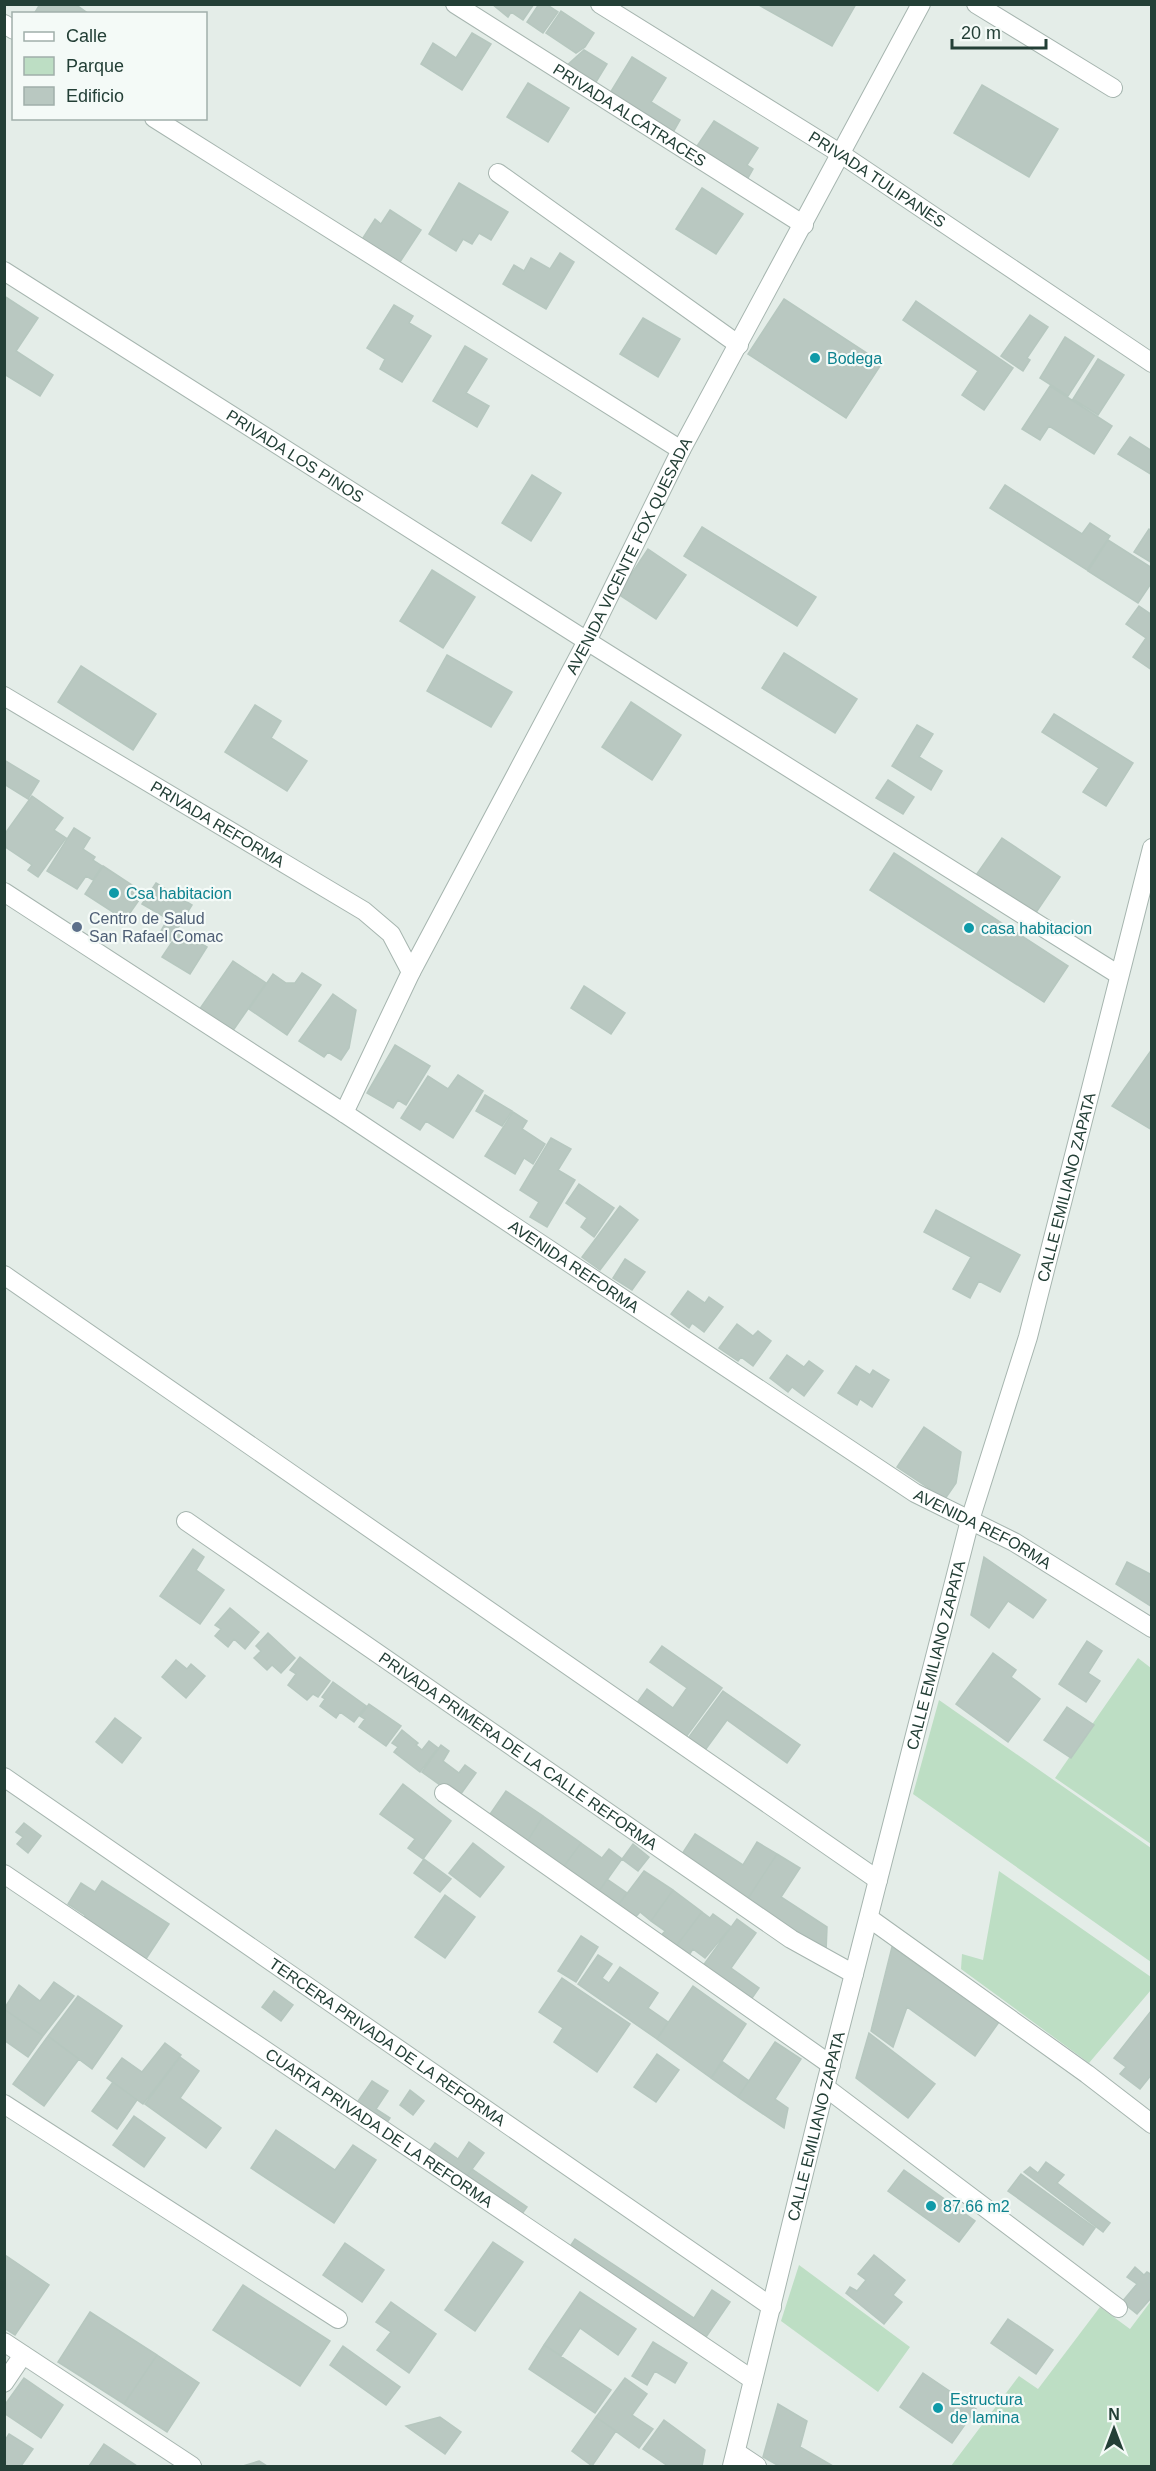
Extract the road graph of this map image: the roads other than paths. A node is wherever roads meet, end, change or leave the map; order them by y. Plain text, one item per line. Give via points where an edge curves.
1 (455, 4) edge
2 (600, 4) edge
3 (921, 4) edge
4 (976, 4) edge
5 (1113, 88) dead end
6 (157, 120) edge
7 (841, 154) junction
8 (498, 173) dead end
9 (804, 225) junction
10 (4, 271) edge
11 (739, 345) junction
12 (1152, 363) edge
13 (681, 450) junction
14 (586, 641) junction
15 (4, 696) edge
16 (1152, 848) edge
17 (4, 892) edge
18 (411, 972) junction
19 (1119, 975) junction
20 (344, 1113) junction
21 (4, 1275) edge
22 (970, 1520) junction
23 (186, 1521) dead end
24 (1152, 1628) edge
25 (4, 1777) edge
26 (444, 1794) dead end
27 (4, 1874) edge
28 (878, 1880) junction
29 (869, 1918) junction
30 (854, 1974) junction
31 (831, 2065) junction
32 (825, 2087) junction
33 (4, 2104) edge
34 (1152, 2124) edge
35 (772, 2307) junction
36 (1118, 2308) dead end
37 (338, 2319) dead end
38 (4, 2342) edge
39 (23, 2355) junction
40 (753, 2380) junction
41 (4, 2383) edge
42 (734, 2459) edge
43 (192, 2466) edge
44 (757, 2466) edge

1 - 9 street, PRIVADA ALCATRACES
2 - 7 street, PRIVADA TULIPANES
3 - 7 street, AVENIDA VICENTE FOX QUESADA
4 - 5 street
6 - 13 street
7 - 9 street, AVENIDA VICENTE FOX QUESADA
7 - 12 street, PRIVADA TULIPANES
8 - 11 street
9 - 11 street, AVENIDA VICENTE FOX QUESADA
10 - 14 street, PRIVADA LOS PINOS
11 - 13 street, AVENIDA VICENTE FOX QUESADA
13 - 14 street, AVENIDA VICENTE FOX QUESADA
14 - 18 street, AVENIDA VICENTE FOX QUESADA
14 - 19 street, PRIVADA LOS PINOS
15 - 18 street, PRIVADA REFORMA via 364,911 391,934
16 - 19 street, CALLE EMILIANO ZAPATA
17 - 20 street, AVENIDA REFORMA
18 - 20 street, AVENIDA VICENTE FOX QUESADA
19 - 22 street, CALLE EMILIANO ZAPATA via 1028,1337
20 - 22 street, AVENIDA REFORMA via 915,1493
21 - 28 street
22 - 24 street, AVENIDA REFORMA via 1014,1542
22 - 28 street, CALLE EMILIANO ZAPATA
23 - 30 street, PRIVADA PRIMERA DE LA CALLE REFORMA via 791,1939
25 - 35 street, TERCERA PRIVADA DE LA REFORMA
26 - 31 street
27 - 40 street, CUARTA PRIVADA DE LA REFORMA
28 - 29 street, CALLE EMILIANO ZAPATA
29 - 30 street, CALLE EMILIANO ZAPATA
29 - 34 street
30 - 31 street, CALLE EMILIANO ZAPATA
31 - 32 street, CALLE EMILIANO ZAPATA
32 - 35 street, CALLE EMILIANO ZAPATA
32 - 36 street
33 - 37 street
35 - 40 street, CALLE EMILIANO ZAPATA
38 - 39 street
39 - 41 street
39 - 43 street
40 - 42 street, CALLE EMILIANO ZAPATA
42 - 44 street

